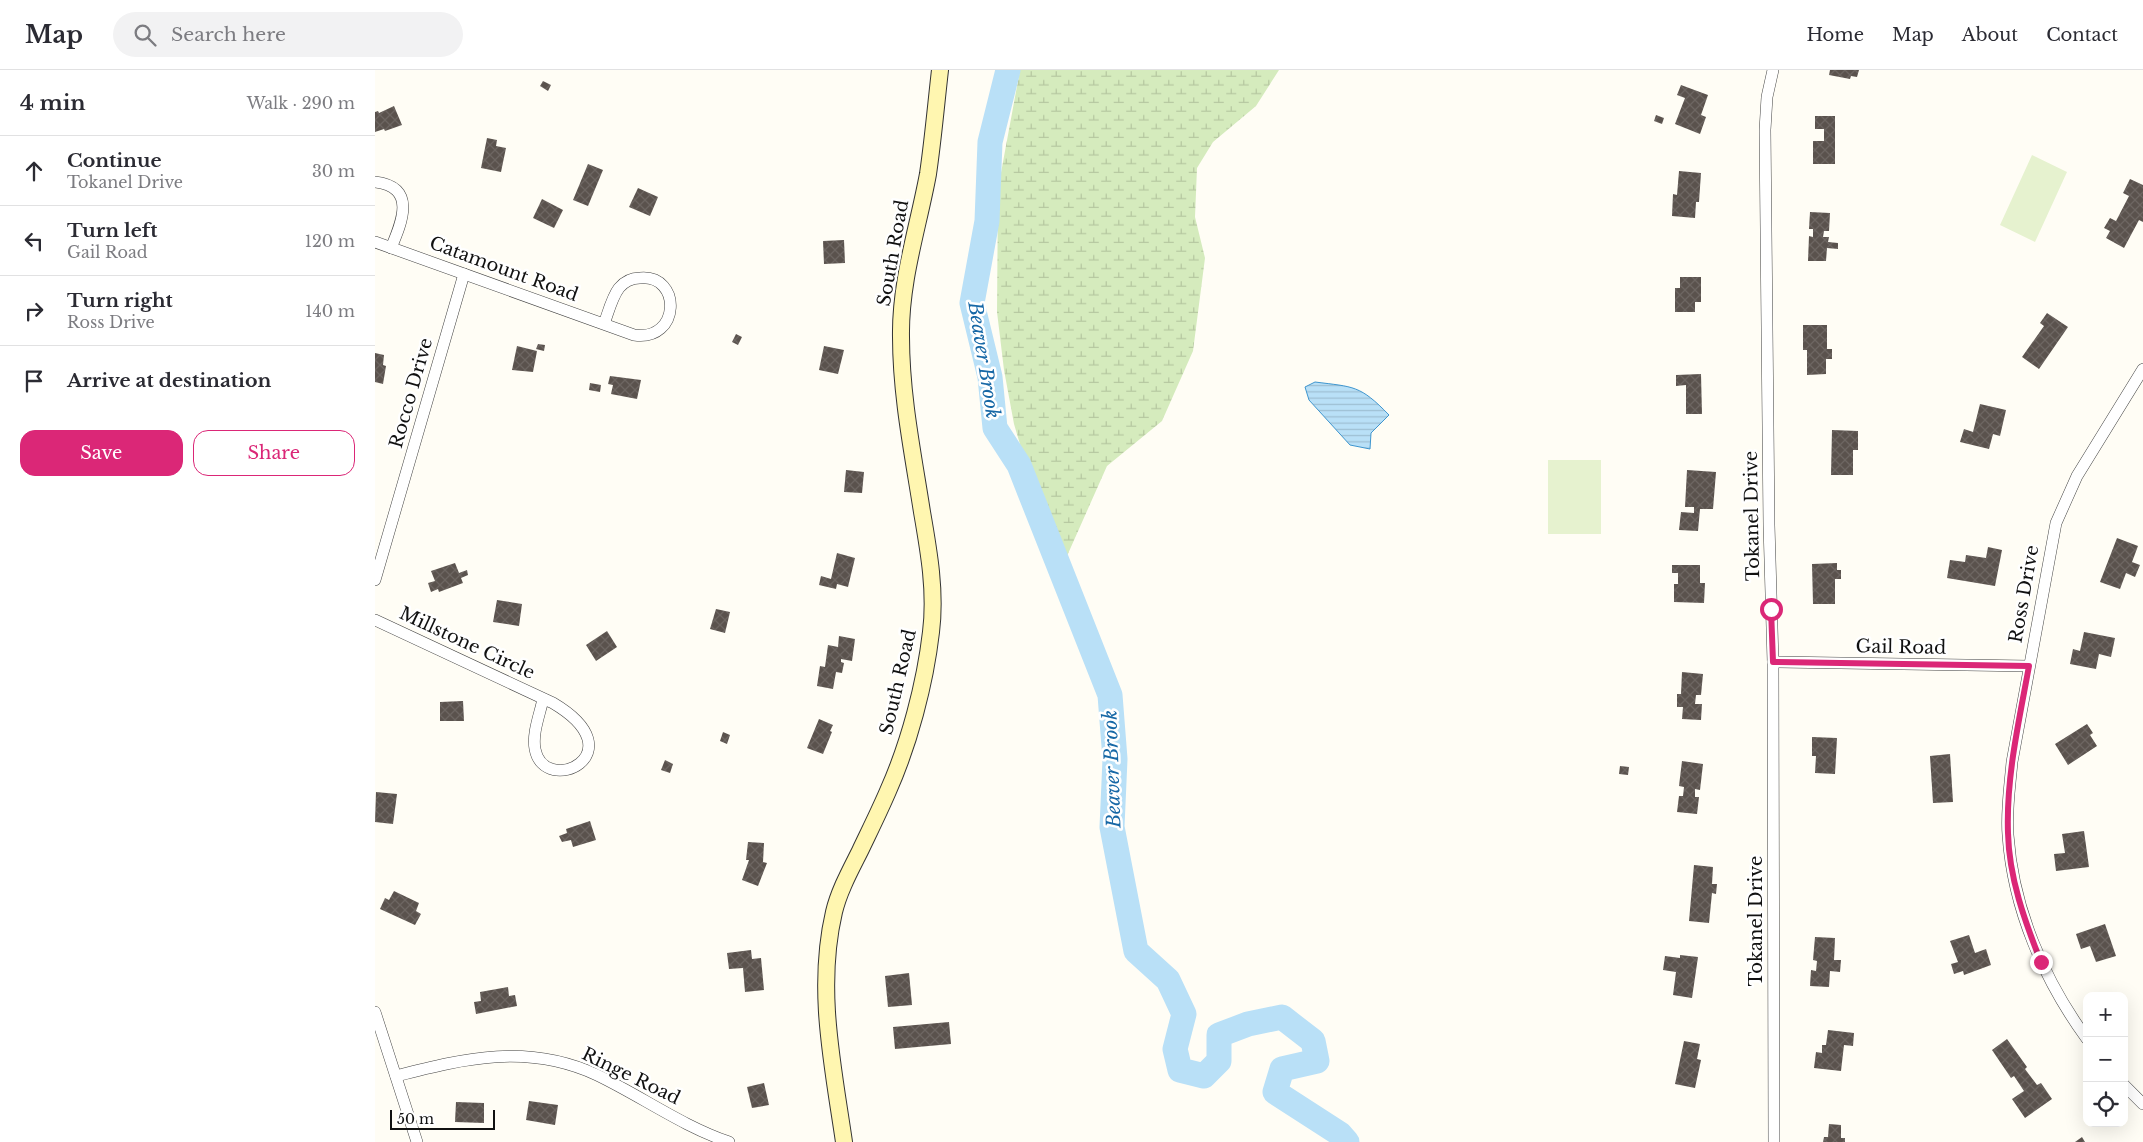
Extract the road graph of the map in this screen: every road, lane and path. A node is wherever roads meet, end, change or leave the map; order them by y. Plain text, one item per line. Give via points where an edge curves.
1 (940, 70) edge
2 (1773, 70) edge
3 (375, 182) edge
4 (375, 242) edge
5 (391, 248) junction
6 (464, 274) junction
7 (604, 324) junction
8 (2143, 369) edge
9 (375, 580) edge
10 (375, 620) edge
11 (1773, 662) junction
12 (2029, 666) junction
13 (543, 699) junction
14 (375, 1012) edge
15 (2086, 1037) edge
16 (396, 1076) junction
17 (2128, 1089) edge
18 (2143, 1104) edge
19 (417, 1142) edge
20 (729, 1142) edge
21 (844, 1142) edge
22 (1774, 1142) edge

1 - 21 street, South Road via 928,173 902,304 901,336 905,402 931,565 931,631 926,663 900,758 846,878 828,941 829,1039
2 - 11 street, Tokanel Drive via 1765,130
3 - 5 street via 393,188 403,204 404,216
4 - 5 street, Catamount Road
5 - 6 street, Catamount Road
6 - 7 street, Catamount Road
6 - 9 street, Rocco Drive
7 - 7 street, Catamount Road via 640,336 657,331 671,312 668,293 654,280 629,280 616,294
8 - 12 street, Ross Drive via 2062,506 2051,541
10 - 13 street, Millstone Circle
11 - 12 street, Gail Road
11 - 22 street, Tokanel Drive
12 - 15 street, Ross Drive via 2008,799 2011,866 2041,962
13 - 13 street, Millstone Circle via 569,713 586,731 587,753 573,768 551,769 536,753 535,740
14 - 16 street
16 - 19 street
16 - 20 street, Ringe Road via 492,1056 549,1059 597,1075
17 - 18 street

